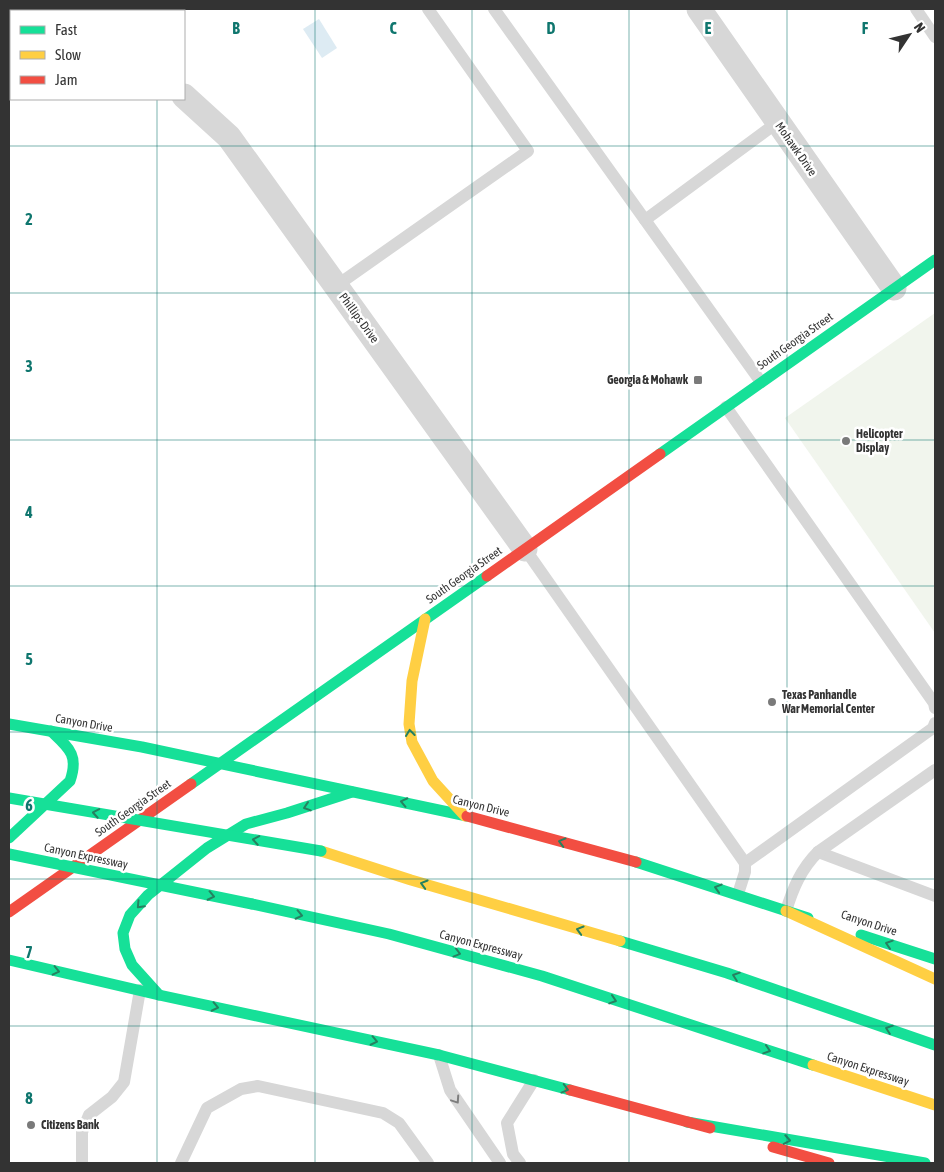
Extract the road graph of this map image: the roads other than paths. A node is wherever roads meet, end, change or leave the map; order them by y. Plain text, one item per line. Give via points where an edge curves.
1 (428, 9) edge
2 (494, 9) edge
3 (699, 9) edge
4 (916, 9) edge
5 (935, 37) edge
6 (185, 97) edge
7 (778, 122) junction
8 (645, 220) junction
9 (935, 260) edge
10 (336, 286) junction
11 (894, 288) junction
12 (761, 382) junction
13 (726, 407) junction
14 (525, 549) junction
15 (425, 619) junction
16 (935, 708) edge
17 (935, 723) edge
18 (9, 724) edge
19 (51, 731) junction
20 (220, 764) junction
21 (935, 770) edge
22 (353, 791) junction
23 (9, 798) edge
24 (465, 816) junction
25 (9, 838) edge
26 (818, 852) junction
27 (9, 854) edge
28 (745, 863) junction
29 (738, 894) junction
30 (935, 896) edge
31 (786, 911) junction
32 (9, 912) edge
33 (935, 959) edge
34 (9, 960) edge
35 (935, 979) edge
36 (140, 990) junction
37 (159, 995) junction
38 (935, 1045) edge
39 (439, 1055) junction
40 (534, 1080) junction
41 (935, 1105) edge
42 (687, 1122) junction
43 (82, 1163) edge
44 (181, 1163) edge
45 (428, 1163) edge
46 (500, 1163) edge
47 (520, 1163) edge
48 (829, 1163) edge
49 (925, 1163) edge

1 - 10 lane via 528,151
2 - 8 lane
3 - 7 street, Mohawk Drive
4 - 5 lane
6 - 10 street, Phillips Drive via 229,137
7 - 8 lane
7 - 11 street, Mohawk Drive
8 - 12 lane
9 - 11 main road, South Georgia Street
10 - 14 street, Phillips Drive
11 - 12 main road, South Georgia Street
12 - 13 main road, South Georgia Street
13 - 14 main road, South Georgia Street
13 - 16 lane
14 - 15 main road, South Georgia Street
14 - 28 lane
15 - 20 main road, South Georgia Street
24 -> 15 main road via 433,781 412,742 409,724 412,681
17 - 28 lane via 933,728
18 - 19 main road, Canyon Drive
19 - 20 main road, Canyon Drive
19 - 25 main road via 71,752 75,769 70,781
20 - 22 main road, Canyon Drive
20 - 32 main road, South Georgia Street
21 - 26 lane
24 -> 22 main road, Canyon Drive
22 -> 37 main road via 246,824 207,848 148,896 130,916 123,933 124,949 132,965
38 -> 23 main road, bridge via 727,973 321,851
29 -> 24 main road, Canyon Drive
26 - 30 lane
26 - 31 lane via 807,863 794,886
27 -> 41 main road, Canyon Expressway, bridge via 389,934 542,976
28 - 29 lane
29 - 31 main road, Canyon Drive
33 -> 31 main road, Canyon Drive
31 - 35 main road
34 -> 36 main road
36 - 37 main road
36 - 43 lane via 124,1082 112,1098 89,1115 82,1132
37 -> 39 main road
39 - 40 main road
39 -> 46 lane via 450,1090
40 -> 42 main road
40 - 47 lane via 506,1123 513,1154
42 - 48 main road
42 -> 49 main road
44 - 45 lane via 207,1108 241,1089 258,1086 383,1113 399,1123

